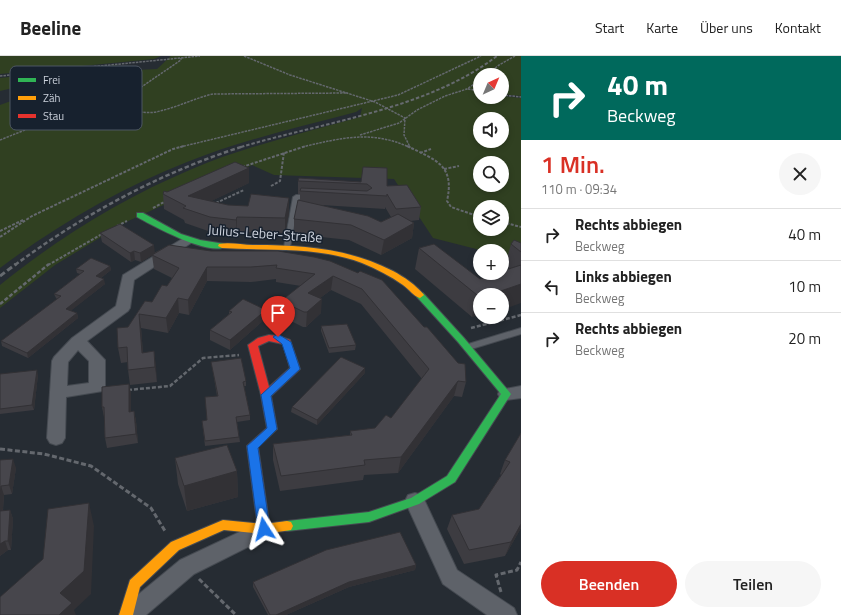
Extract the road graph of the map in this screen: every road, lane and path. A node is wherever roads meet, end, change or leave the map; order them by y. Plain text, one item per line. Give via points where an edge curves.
1 (167, 56) edge
2 (200, 56) edge
3 (244, 56) edge
4 (481, 56) edge
5 (505, 56) edge
6 (515, 56) edge
7 (181, 58) junction
8 (511, 58) junction
9 (159, 59) junction
10 (94, 66) edge
11 (495, 68) edge
12 (10, 75) edge
13 (0, 76) edge
14 (473, 84) edge
15 (142, 87) edge
16 (467, 88) junction
17 (473, 89) edge
18 (348, 93) junction
19 (509, 96) edge
20 (521, 97) edge
21 (372, 100) junction
22 (142, 111) edge
23 (406, 118) junction
24 (25, 130) edge
25 (355, 136) junction
26 (0, 140) edge
27 (411, 149) junction
28 (431, 149) dead end
29 (284, 152) junction
30 (420, 153) junction
31 (459, 166) dead end
32 (241, 167) edge
33 (444, 169) junction
34 (271, 186) dead end
35 (244, 190) dead end
36 (317, 198) edge
37 (167, 201) edge
38 (214, 205) edge
39 (152, 208) dead end
40 (473, 215) edge
41 (32, 216) junction
42 (136, 217) joint
43 (509, 224) edge
44 (521, 227) edge
45 (114, 228) edge
46 (0, 231) edge
47 (108, 231) edge
48 (0, 237) edge
49 (187, 240) junction
50 (287, 247) junction
51 (0, 304) edge
52 (521, 315) edge
53 (521, 331) edge
54 (455, 332) junction
55 (77, 341) junction
56 (468, 347) junction
57 (255, 354) junction
58 (126, 390) edge
59 (58, 393) junction
60 (513, 393) edge
61 (266, 395) junction
62 (56, 438) dead end
63 (0, 449) edge
64 (415, 501) junction
65 (264, 529) junction
66 (175, 546) junction
67 (521, 562) edge
68 (187, 567) junction
69 (499, 610) edge
70 (126, 615) edge
71 (130, 615) edge
72 (236, 615) edge

1 - 9 path
2 - 7 path
3 - 18 path via 308,82
4 - 21 path via 398,95
5 - 8 path
6 - 8 path
7 - 9 path
7 - 15 path
8 - 11 path
9 - 10 path
12 - 13 path
14 - 16 path
16 - 17 path
16 - 23 path via 416,110
18 - 21 path
18 - 22 path via 213,94 159,112
19 - 20 path
21 - 23 path
21 - 41 path via 173,149
23 - 25 path via 399,123
23 - 27 path via 404,135
24 - 26 path
25 - 27 path via 386,139
25 - 29 path
27 - 30 path
28 - 30 path
29 - 32 path
29 - 34 path via 280,181
30 - 33 path
31 - 33 path
33 - 40 path via 450,176 451,185 447,201 451,207
35 - 38 path
36 - 50 lane via 296,197
37 - 39 path
41 - 46 path
41 - 48 path
42 - 45 path
42 - 49 street, Julius-Leber-Straße
43 - 44 path
47 - 51 path via 48,265
49 - 50 street, Julius-Leber-Straße via 235,247
49 - 55 street via 128,278 123,308
50 - 54 street, Julius-Leber-Straße via 347,256 383,270 411,286
52 - 54 path
53 - 56 lane
54 - 56 street, Julius-Leber-Straße
55 - 59 street via 60,361
55 - 59 street via 97,360 97,387
56 - 60 street, Julius-Leber-Straße
57 - 58 path via 203,358 170,386
57 - 61 street
57 - 61 street via 253,345 260,339 278,337 287,342 295,369
59 - 62 street
60 - 64 street via 452,479
61 - 65 street via 272,429 252,446
63 - 66 path via 44,454 91,466 151,508
64 - 65 street via 369,517
64 - 69 street via 450,576
65 - 66 street via 223,525
65 - 68 street
66 - 70 street via 135,584
67 - 69 path via 517,570 496,575 502,591
68 - 71 street
68 - 72 path

